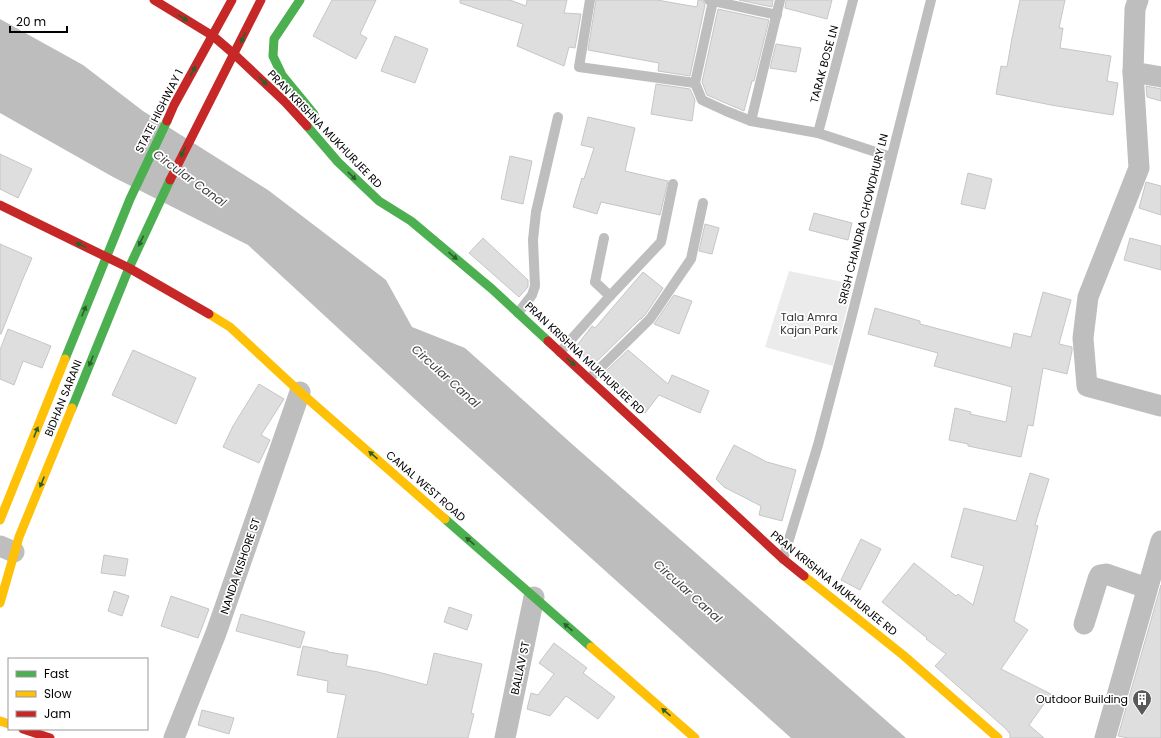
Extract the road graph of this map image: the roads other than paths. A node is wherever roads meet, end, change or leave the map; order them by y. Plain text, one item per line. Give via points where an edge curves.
1 (154, 0) edge
2 (232, 0) edge
3 (261, 0) edge
4 (300, 0) edge
5 (590, 0) edge
6 (711, 0) edge
7 (780, 0) edge
8 (853, 0) edge
9 (931, 0) edge
10 (1138, 0) edge
11 (777, 15) junction
12 (213, 36) junction
13 (234, 54) junction
14 (1133, 72) junction
15 (1161, 77) edge
16 (695, 83) junction
17 (558, 118) dead end
18 (320, 121) dead end
19 (751, 121) junction
20 (818, 133) junction
21 (332, 140) dead end
22 (891, 157) junction
23 (338, 162) junction
24 (673, 184) dead end
25 (130, 199) joint
26 (703, 203) dead end
27 (0, 205) edge
28 (604, 238) dead end
29 (106, 257) junction
30 (128, 268) junction
31 (610, 296) junction
32 (518, 313) junction
33 (560, 352) junction
34 (589, 379) junction
35 (300, 392) junction
36 (1161, 406) edge
37 (0, 520) edge
38 (1161, 541) edge
39 (7, 549) edge
40 (783, 559) junction
41 (1147, 588) junction
42 (534, 598) junction
43 (0, 603) edge
44 (1084, 624) dead end
45 (27, 730) edge
46 (50, 738) edge
47 (174, 738) edge
48 (505, 738) edge
49 (695, 738) edge
50 (998, 738) edge
51 (1105, 738) edge

1 -> 12 main road, PRAN KRISHNA MUKHURJEE RD
2 - 12 main road, STATE HIGHWAY 1
3 -> 13 main road
4 - 18 main road via 274,39 273,56 282,75
5 - 16 lane via 579,67
6 - 11 lane
6 - 16 lane
7 - 11 lane
8 - 20 lane, TARAK BOSE LN
9 - 22 lane, SRISH CHANDRA CHOWDHURY LN
10 - 14 street via 1135,9
11 - 19 lane
12 - 13 main road, PRAN KRISHNA MUKHURJEE RD
25 -> 12 main road, STATE HIGHWAY 1 via 174,105
13 -> 23 main road, PRAN KRISHNA MUKHURJEE RD via 285,102
13 -> 30 main road, BIDHAN SARANI
14 - 15 street
14 - 36 street via 1139,168 1088,297 1083,338 1086,386
16 - 19 lane via 702,100
17 - 32 lane via 536,212 533,240 535,286 532,295
19 - 20 lane
20 - 22 lane
21 - 23 main road
22 - 40 lane, SRISH CHANDRA CHOWDHURY LN via 818,445
23 -> 32 main road, PRAN KRISHNA MUKHURJEE RD via 379,201 411,221
24 - 31 lane via 661,242
25 - 29 main road, BIDHAN SARANI
26 - 34 lane via 691,259 650,319
29 -> 27 main road, CANAL WEST ROAD
28 - 31 lane via 595,282
29 - 30 main road, CANAL WEST ROAD
37 -> 29 main road, BIDHAN SARANI
30 - 35 main road, CANAL WEST ROAD via 230,327
30 -> 39 main road, BIDHAN SARANI via 22,530
31 - 33 lane
32 - 33 main road, PRAN KRISHNA MUKHURJEE RD
33 -> 34 main road, PRAN KRISHNA MUKHURJEE RD
34 - 40 main road, PRAN KRISHNA MUKHURJEE RD
42 -> 35 main road, CANAL WEST ROAD
35 - 47 street, NANDA KISHORE ST via 216,633
38 - 41 street
39 - 43 main road, BIDHAN SARANI
40 - 50 main road, PRAN KRISHNA MUKHURJEE RD via 903,655
41 - 44 street via 1106,574 1100,575
41 - 51 street
42 - 48 street, BALLAV ST
49 -> 42 main road, CANAL WEST ROAD
45 - 46 main road

